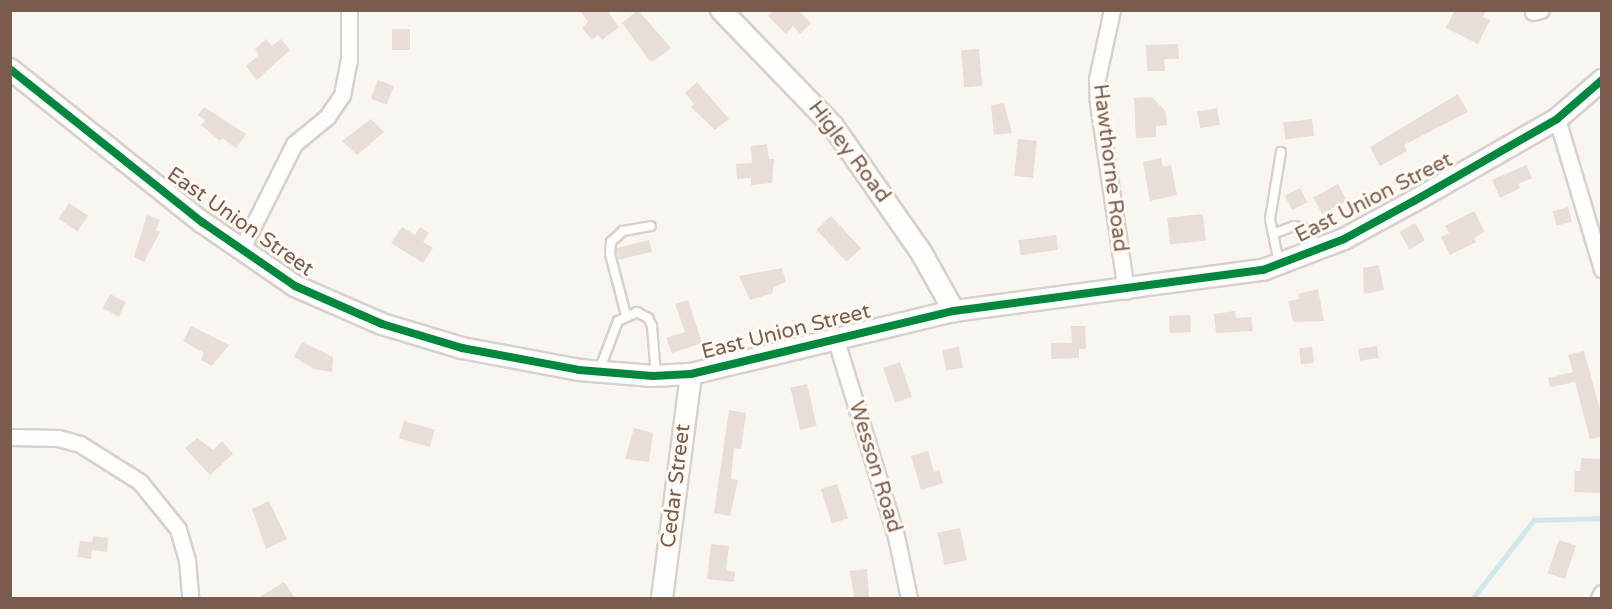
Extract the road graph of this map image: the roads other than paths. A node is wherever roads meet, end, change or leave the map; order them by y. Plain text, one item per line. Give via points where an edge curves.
1 (349, 10) edge
2 (1112, 10) edge
3 (725, 12) edge
4 (10, 69) edge
5 (1602, 80) edge
6 (1557, 119) junction
7 (1281, 152) dead end
8 (651, 226) dead end
9 (1273, 234) junction
10 (1319, 249) junction
11 (241, 250) junction
12 (1279, 265) junction
13 (1602, 269) edge
14 (1126, 291) junction
15 (954, 311) junction
16 (626, 315) junction
17 (835, 337) junction
18 (599, 372) junction
19 (691, 374) junction
20 (656, 376) junction
21 (10, 437) edge
22 (1602, 592) edge
23 (190, 598) edge
24 (662, 598) edge
25 (909, 598) edge
26 (1599, 598) edge

1 - 11 street via 349,60 342,95 327,117 294,144
2 - 14 street, Hawthorne Road via 1097,79 1098,103
3 - 15 street, Higley Road via 833,126 921,252
4 - 11 street, East Union Street
5 - 6 street, East Union Street
6 - 10 street, East Union Street via 1414,201
6 - 13 street
7 - 9 lane via 1271,206
8 - 16 lane via 630,228 611,242 610,254
9 - 10 lane via 1294,226 1304,228
9 - 12 lane
10 - 12 street, East Union Street
11 - 18 street, East Union Street via 295,286 382,324 462,348
12 - 14 street, East Union Street via 1214,280
14 - 15 street, East Union Street
15 - 17 street, East Union Street
16 - 18 lane via 611,332
16 - 20 lane via 637,312 648,318 655,344
17 - 19 street, East Union Street
17 - 25 street, Wesson Road via 896,537
18 - 20 street, East Union Street
19 - 20 street, East Union Street
19 - 24 street, Cedar Street
21 - 23 street via 58,438 80,444 140,482 178,529 187,560
22 - 26 street

